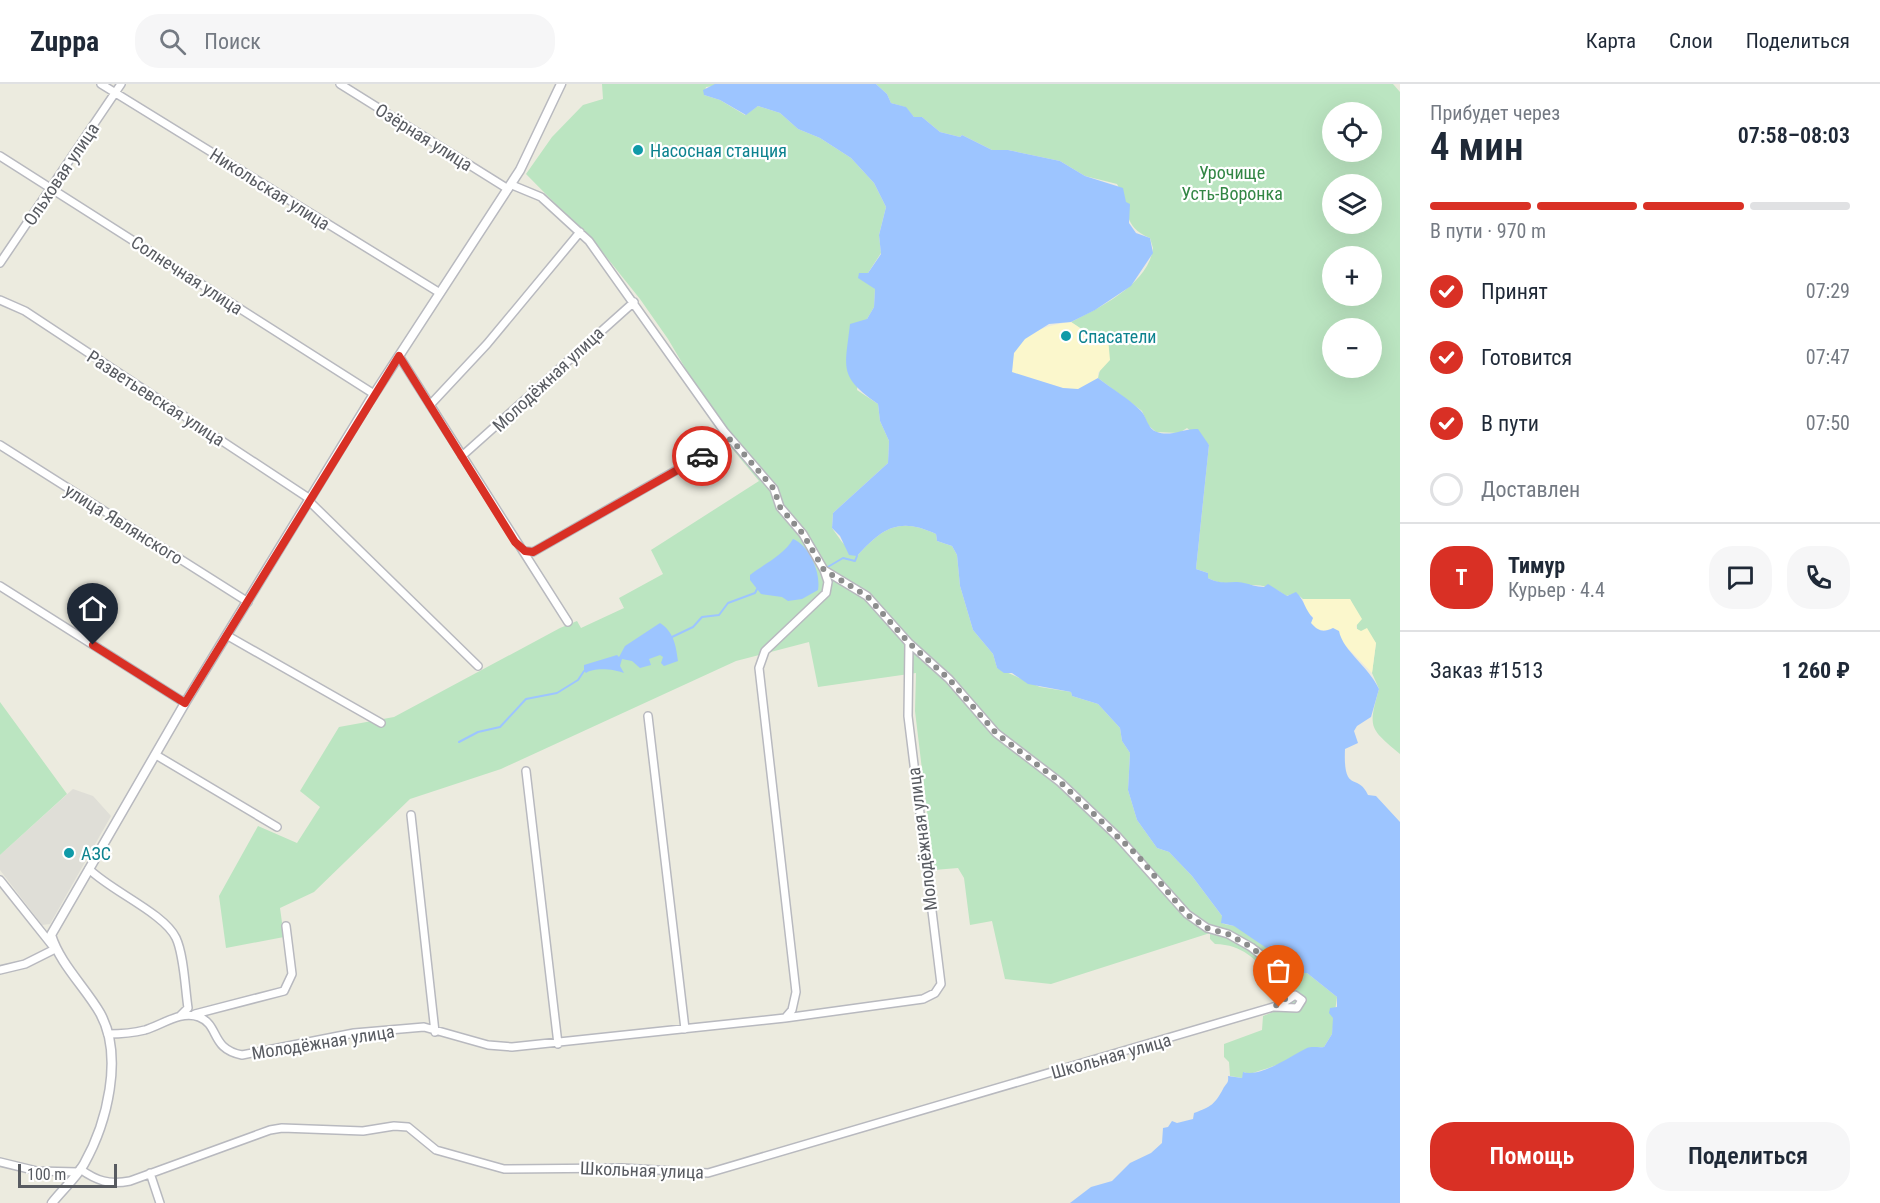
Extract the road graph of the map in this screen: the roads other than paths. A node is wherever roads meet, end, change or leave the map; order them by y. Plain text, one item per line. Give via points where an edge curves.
1 (101, 84) edge
2 (121, 84) edge
3 (340, 84) edge
4 (561, 84) edge
5 (115, 93) junction
6 (0, 156) edge
7 (510, 187) junction
8 (51, 188) junction
9 (580, 232) junction
10 (0, 263) edge
11 (440, 292) junction
12 (3, 301) edge
13 (634, 302) junction
14 (0, 309) edge
15 (399, 356) junction
16 (374, 394) junction
17 (430, 405) junction
18 (731, 439) junction
19 (0, 445) edge
20 (462, 456) junction
21 (309, 500) junction
22 (525, 551) junction
23 (824, 570) junction
24 (0, 586) edge
25 (248, 602) junction
26 (568, 622) dead end
27 (228, 636) junction
28 (909, 643) junction
29 (478, 666) dead end
30 (185, 703) junction
31 (648, 716) dead end
32 (381, 723) dead end
33 (156, 755) junction
34 (526, 771) dead end
35 (411, 815) dead end
36 (277, 827) dead end
37 (89, 869) junction
38 (0, 880) edge
39 (286, 926) dead end
40 (55, 948) junction
41 (0, 970) edge
42 (192, 1015) junction
43 (180, 1016) junction
44 (785, 1018) junction
45 (685, 1029) junction
46 (435, 1032) junction
47 (108, 1034) junction
48 (558, 1044) junction
49 (0, 1162) edge
50 (79, 1171) junction
51 (150, 1173) junction
52 (52, 1203) edge
53 (160, 1203) edge

1 - 5 street, Никольская улица
2 - 5 street, Ольховая улица
3 - 7 street, Озёрная улица
4 - 7 street
5 - 8 street, Ольховая улица
5 - 11 street, Никольская улица
6 - 8 street, Солнечная улица
7 - 9 street, Озёрная улица via 542,197
7 - 11 street
8 - 10 street, Ольховая улица
8 - 16 street, Солнечная улица
9 - 13 street
9 - 17 street via 487,344
11 - 15 street
12 - 14 street
12 - 21 street, Разветьевская улица via 25,311
13 - 18 street
13 - 20 street, Молодёжная улица
15 - 16 street
15 - 17 street
16 - 21 street
17 - 20 street
18 - 22 street via 533,552
18 - 23 street via 774,489 780,507 803,534
19 - 25 street, улица Являнского
20 - 22 street via 515,542
21 - 25 street
21 - 29 street, Разветьевская улица
22 - 26 street
23 - 28 street via 867,596
23 - 44 street via 826,593 765,651 759,668 796,992 792,1010
24 - 30 street
25 - 27 street
27 - 30 street
27 - 32 street
28 - 44 street, Молодёжная улица via 908,716 941,984 935,993 923,999
28 - 51 street, Школьная улица via 949,679 996,733 1060,782 1138,856 1186,914 1251,947 1278,968 1291,983 1285,999 1274,1007 708,1173 504,1168 436,1150 408,1127 394,1126 363,1131 270,1130
30 - 33 street
31 - 45 street
33 - 36 street
33 - 37 street
34 - 48 street
35 - 46 street
37 - 40 street via 51,936
37 - 43 street via 104,884 167,924 177,940 188,1008
38 - 40 street
39 - 42 street via 292,974 284,991
40 - 41 street via 26,964
40 - 47 street via 101,1015
42 - 43 street
42 - 46 street, Молодёжная улица via 202,1018 222,1047 242,1055 354,1033 424,1027
43 - 47 street via 145,1030
44 - 45 street, Молодёжная улица
45 - 48 street, Молодёжная улица
46 - 48 street, Молодёжная улица via 488,1045
47 - 50 street via 113,1046 104,1114
49 - 50 street via 37,1171
50 - 51 street, Школьная улица via 102,1182 116,1183
50 - 52 street
51 - 53 street

